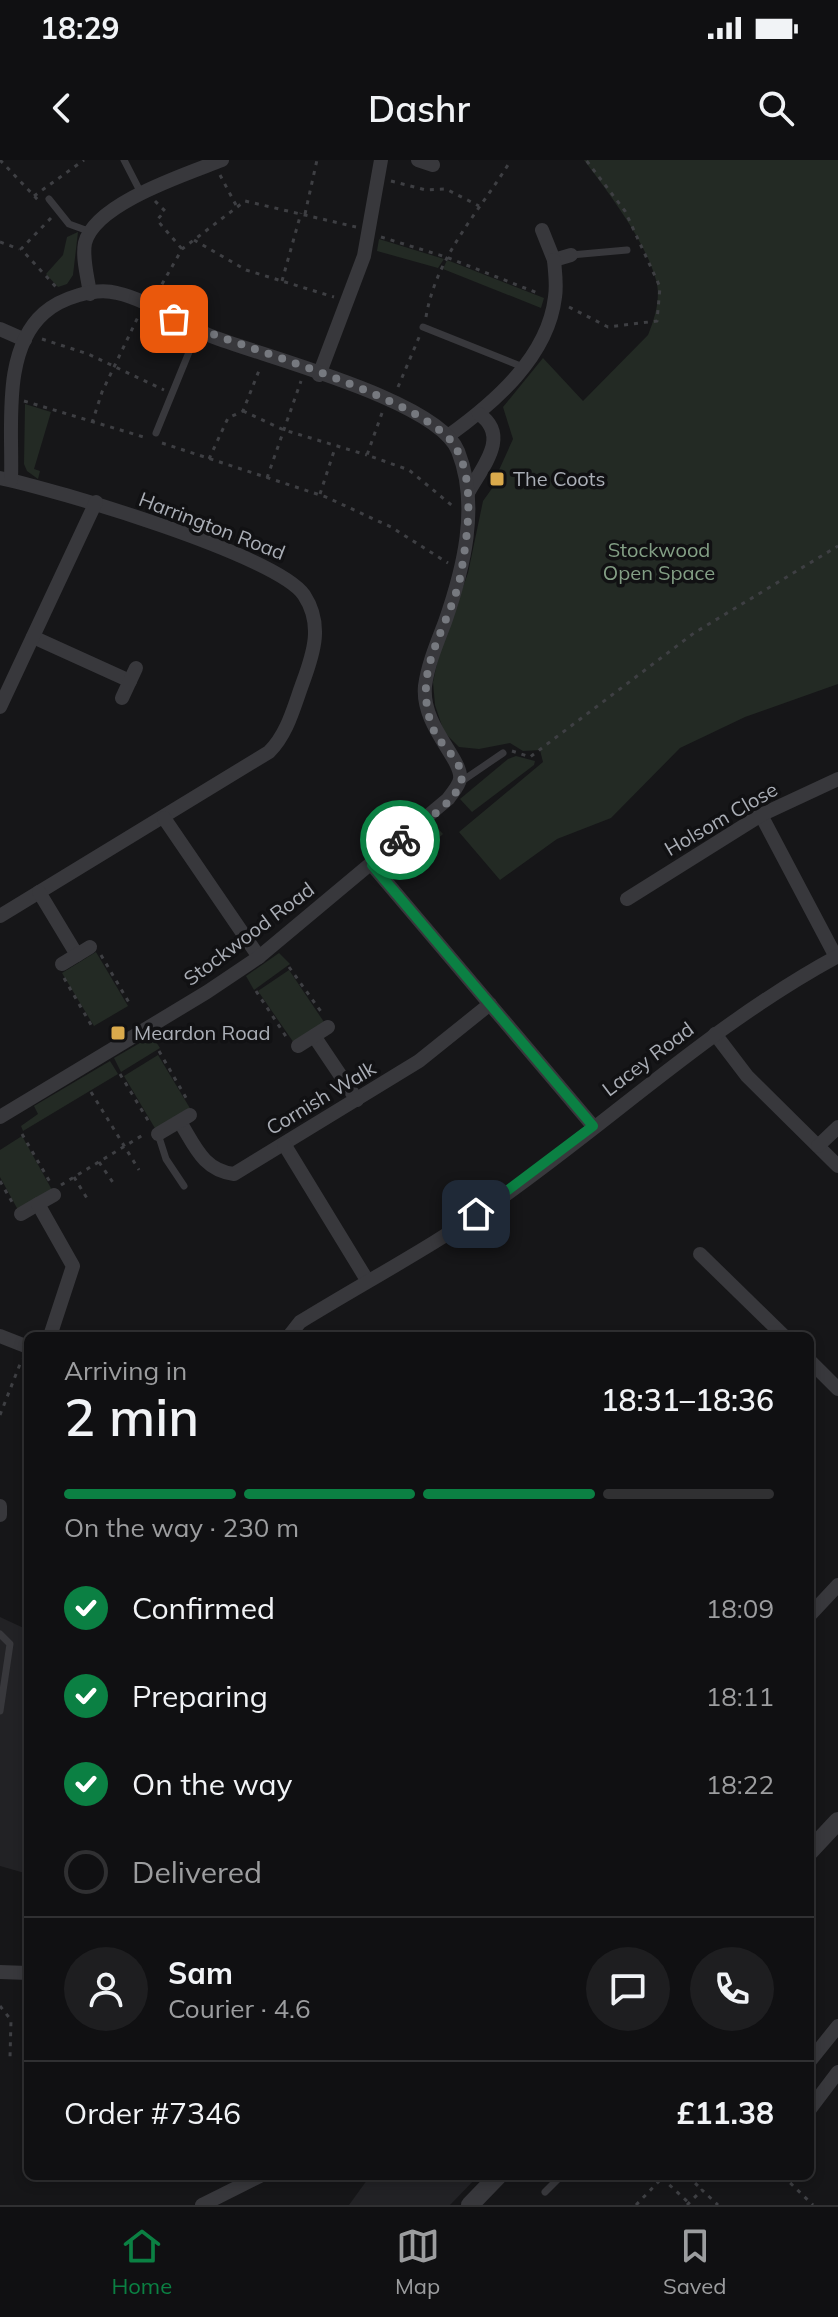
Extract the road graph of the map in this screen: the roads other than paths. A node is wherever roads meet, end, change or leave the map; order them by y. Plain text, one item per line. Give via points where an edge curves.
1 (124, 160) edge
2 (381, 160) edge
3 (222, 165) edge
4 (144, 194) junction
5 (49, 199) dead end
6 (542, 230) dead end
7 (91, 232) junction
8 (627, 250) dead end
9 (571, 255) joint
10 (554, 260) junction
11 (90, 294) junction
12 (423, 327) road end
13 (0, 329) edge
14 (198, 330) junction
15 (26, 337) junction
16 (523, 367) junction
17 (312, 372) junction
18 (479, 414) junction
19 (156, 433) dead end
20 (448, 436) junction
21 (6, 479) edge
22 (468, 493) junction
23 (96, 502) junction
24 (33, 637) junction
25 (122, 698) dead end
26 (0, 705) edge
27 (503, 753) road end
28 (838, 779) edge
29 (461, 782) junction
30 (761, 815) junction
31 (164, 818) junction
32 (372, 865) junction
33 (39, 892) junction
34 (627, 899) dead end
35 (0, 916) edge
36 (837, 956) edge
37 (259, 957) junction
38 (62, 964) road end
39 (490, 1004) junction
40 (328, 1027) road end
41 (715, 1034) junction
42 (314, 1036) junction
43 (298, 1046) road end
44 (357, 1100) junction
45 (0, 1117) edge
46 (593, 1126) junction
47 (838, 1127) edge
48 (155, 1132) joint
49 (284, 1144) junction
50 (818, 1146) junction
51 (838, 1166) edge
52 (184, 1186) dead end
53 (54, 1192) road end
54 (38, 1204) junction
55 (21, 1214) road end
56 (700, 1254) dead end
57 (367, 1280) junction
58 (51, 1332) edge
59 (292, 1332) edge
60 (780, 1332) edge
61 (0, 1336) edge
62 (24, 1345) edge
63 (814, 1365) edge
64 (838, 1389) edge
65 (0, 1506) edge
66 (0, 1515) edge
67 (838, 1585) edge
68 (814, 1603) edge
69 (0, 1634) edge
70 (0, 1711) edge
71 (838, 1821) edge
72 (814, 1847) edge
73 (0, 1972) edge
74 (24, 1973) edge
75 (838, 2026) edge
76 (814, 2056) edge
77 (838, 2072) edge
78 (814, 2104) edge
79 (252, 2180) edge
80 (495, 2180) edge
81 (556, 2180) edge
82 (545, 2192) dead end
83 (481, 2201) edge
84 (202, 2205) edge

1 - 4 lane
2 - 17 street via 370,232 349,301
3 - 4 street
4 - 7 street via 103,218
5 - 7 lane via 69,224
6 - 10 street
7 - 11 street via 85,248
8 - 9 lane
9 - 10 street
10 - 16 street via 555,300
11 - 14 street via 117,292
11 - 15 street via 45,312
12 - 16 lane
13 - 15 street
14 - 17 street
14 - 19 lane
15 - 21 street via 17,364
16 - 18 street
17 - 20 street via 390,400
18 - 20 street
18 - 22 street via 496,433
20 - 22 street via 458,451
21 - 23 street, Harrington Road
22 - 29 street via 462,571 425,690 436,734 460,770
23 - 24 street
23 - 31 street, Harrington Road via 279,572 305,596 315,624 312,658 278,742 254,764
24 - 25 street via 133,674
24 - 26 street
27 - 29 lane
28 - 30 street, Holsom Close
29 - 32 street, Stockwood Road
30 - 34 street, Holsom Close
30 - 36 street
31 - 33 street, Harrington Road
31 - 37 street
32 - 37 street, Stockwood Road
32 - 39 street
33 - 35 street, Harrington Road
33 - 38 street via 83,951
36 - 41 street, Lacey Road
37 - 45 street, Stockwood Road
39 - 44 street, Cornish Walk via 419,1061
39 - 46 street
40 - 42 street
41 - 46 street, Lacey Road
41 - 50 street via 747,1076
42 - 43 street
42 - 44 street
44 - 49 street, Cornish Walk
46 - 57 street, Lacey Road via 496,1202
47 - 50 street
48 - 49 street, Cornish Walk via 185,1119 205,1163 217,1172 234,1174
48 - 52 lane
49 - 57 street
50 - 51 street
53 - 54 street
54 - 55 street
54 - 58 street via 73,1266
56 - 60 street
57 - 59 street, Lacey Road
61 - 62 street
63 - 64 street
65 - 66 street
67 - 68 street
69 - 70 lane via 10,1644
71 - 72 street
73 - 74 street
75 - 76 street
77 - 78 street
79 - 84 street
80 - 83 street
81 - 82 lane

